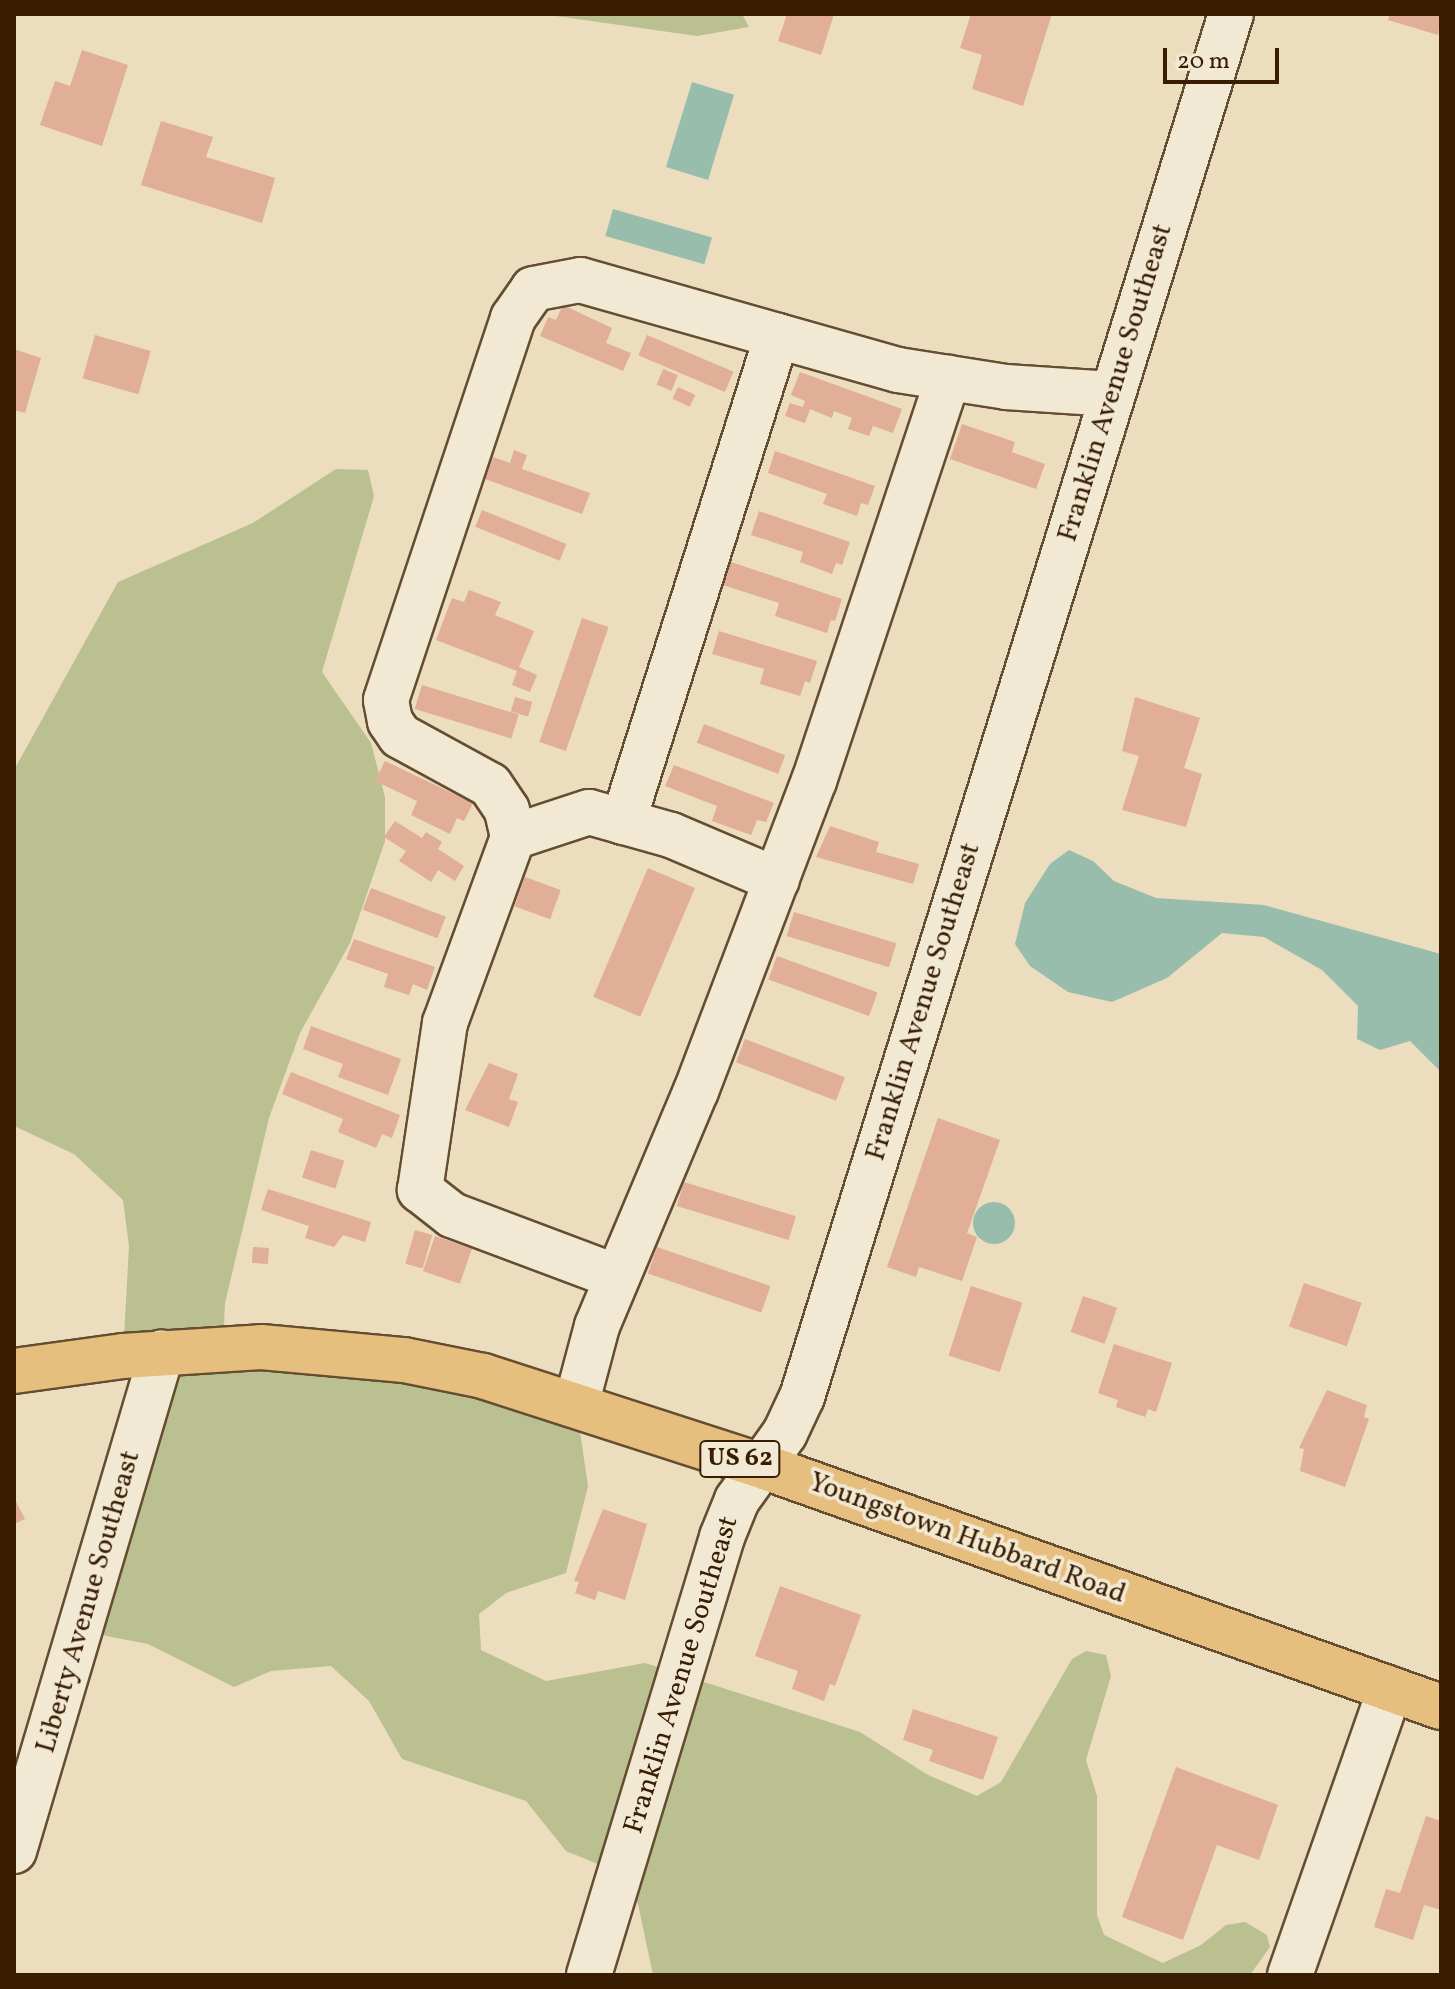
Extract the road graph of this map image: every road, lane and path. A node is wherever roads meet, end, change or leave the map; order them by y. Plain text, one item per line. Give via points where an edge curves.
1 (1231, 14) edge
2 (777, 336) junction
3 (948, 378) junction
4 (1112, 394) junction
5 (623, 822) junction
6 (513, 837) junction
7 (777, 880) junction
8 (617, 1277) junction
9 (162, 1352) junction
10 (14, 1371) edge
11 (576, 1405) junction
12 (759, 1465) junction
13 (1390, 1689) junction
14 (1441, 1707) edge
15 (14, 1851) edge
16 (589, 1975) edge
17 (1290, 1975) edge

1 - 4 street, Franklin Avenue Southeast
2 - 3 street via 898,370
2 - 5 street
2 - 6 street via 580,280 533,289 513,318 386,700 400,736 490,785 507,810
3 - 4 street
3 - 7 street
4 - 12 street, Franklin Avenue Southeast via 802,1397 785,1433
5 - 6 street via 589,812
5 - 7 street via 671,835
6 - 8 street via 445,1023 420,1190 452,1215
7 - 8 street
8 - 11 street via 597,1326
9 - 10 main road, Youngstown Hubbard Road / US 62
9 - 11 main road, Youngstown Hubbard Road / US 62 via 261,1347 404,1360
9 - 15 street, Liberty Avenue Southeast
11 - 12 main road, Youngstown Hubbard Road / US 62
12 - 13 main road, Youngstown Hubbard Road / US 62
12 - 16 street, Franklin Avenue Southeast via 722,1537
13 - 14 main road, Youngstown Hubbard Road / US 62
13 - 17 street

